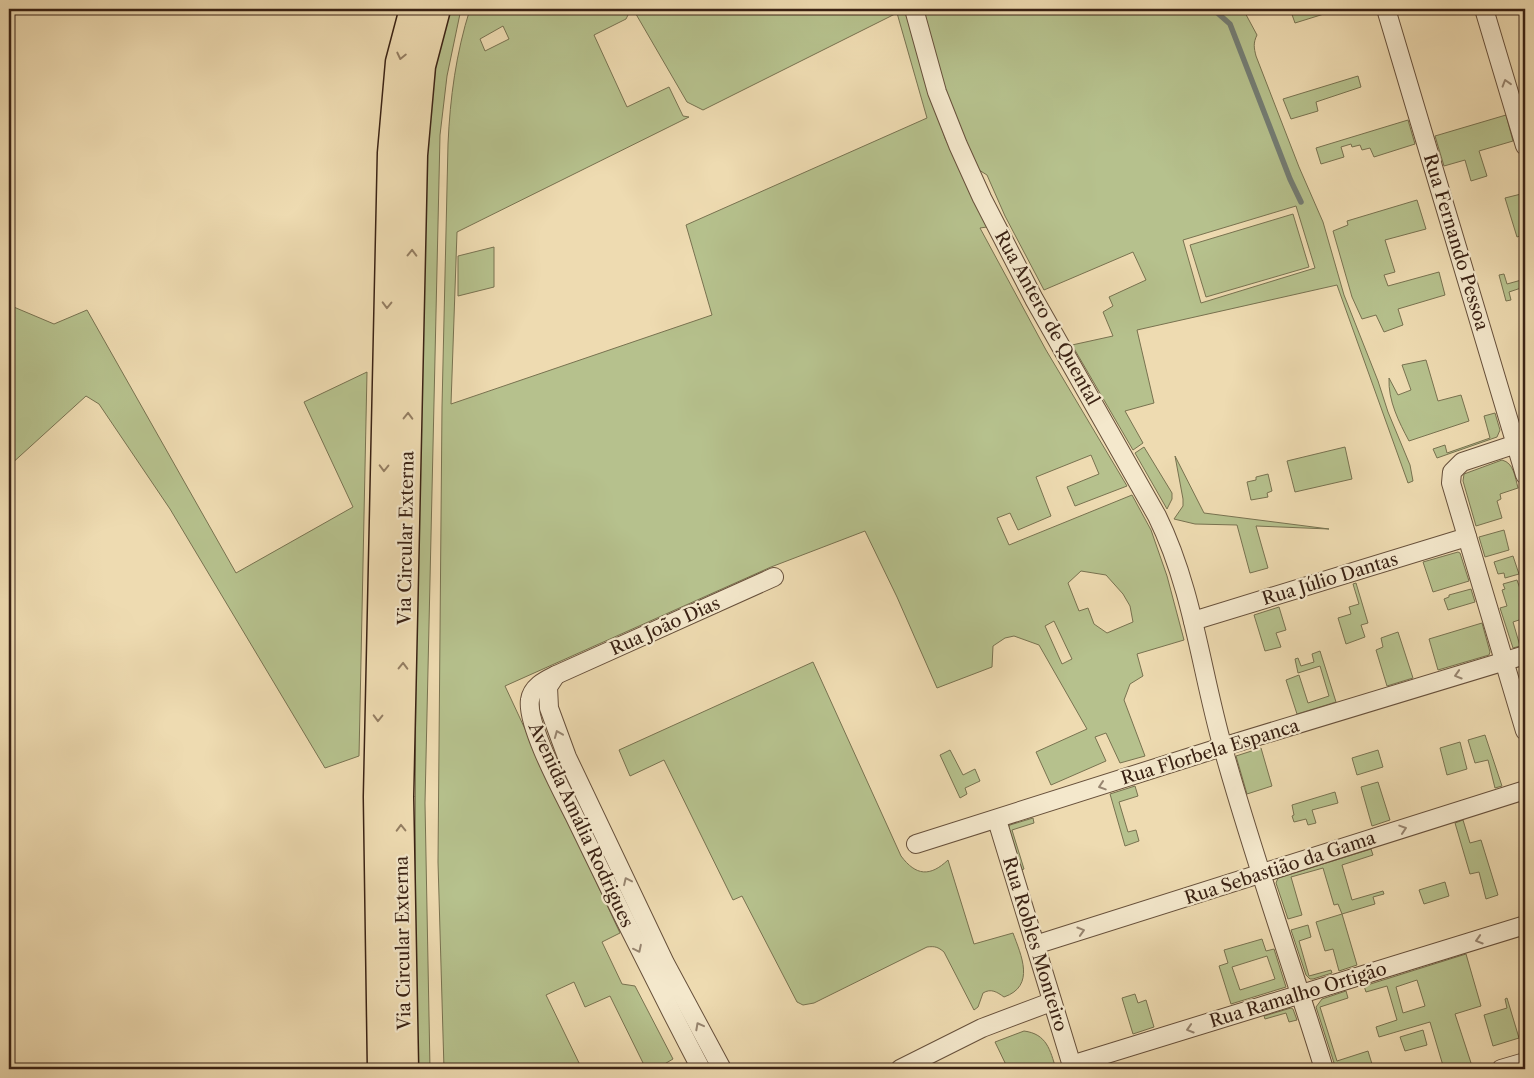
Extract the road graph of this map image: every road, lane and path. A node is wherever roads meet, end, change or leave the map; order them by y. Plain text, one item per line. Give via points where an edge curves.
1 (413, 9) edge
2 (437, 9) edge
3 (914, 9) edge
4 (1386, 9) edge
5 (1484, 9) edge
6 (1525, 146) edge
7 (1521, 443) edge
8 (1525, 475) edge
9 (1467, 537) junction
10 (774, 577) dead end
11 (1193, 621) junction
12 (1525, 655) edge
13 (1505, 661) junction
14 (556, 675) junction
15 (1525, 731) edge
16 (1222, 747) junction
17 (1525, 790) edge
18 (997, 820) junction
19 (916, 844) dead end
20 (1262, 874) junction
21 (1525, 926) edge
22 (1034, 945) junction
23 (665, 963) junction
24 (649, 971) junction
25 (1301, 995) junction
26 (1052, 1002) junction
27 (1525, 1062) edge
28 (1072, 1067) edge
29 (382, 1069) edge
30 (405, 1069) edge
31 (700, 1069) edge
32 (722, 1069) edge
33 (900, 1069) edge
34 (1324, 1069) edge
35 (1501, 1069) edge

1 -> 29 main road, Via Circular Externa via 399,62 391,154 377,797
30 -> 2 main road, Via Circular Externa via 400,797 414,155 422,66
3 - 11 street, Rua Antero de Quental via 937,92 982,198 1165,532
4 - 7 street, Rua Fernando Pessoa
6 -> 5 street
7 - 8 street, Rua Fernando Pessoa
7 - 9 street via 1462,462 1452,472 1451,483
9 - 11 street, Rua Júlio Dantas
9 - 13 street
10 - 14 street, Rua João Dias
11 - 16 street, Rua Antero de Quental
12 - 13 street, Rua Florbela Espanca
13 - 15 street
13 -> 16 street, Rua Florbela Espanca
23 -> 14 street, Avenida Amália Rodrigues via 553,721 548,687
14 -> 24 street, Avenida Amália Rodrigues via 536,687 530,699 530,715 550,766
16 -> 18 street, Rua Florbela Espanca
16 - 20 street, Rua Antero de Quental
20 -> 17 street, Rua Sebastião da Gama
18 - 19 street, Rua Florbela Espanca
18 - 22 street, Rua Robles Monteiro
22 -> 20 street, Rua Sebastião da Gama
20 - 25 street, Rua Antero de Quental
21 -> 25 street, Rua Ramalho Ortigão
22 - 26 street, Rua Robles Monteiro
23 - 24 street
32 -> 23 street, Avenida Amália Rodrigues
24 - 31 street, Avenida Amália Rodrigues
25 -> 28 street, Rua Ramalho Ortigão
25 - 34 street, Rua Antero de Quental
26 - 28 street, Rua Robles Monteiro
26 - 33 street via 982,1028
27 - 35 street

